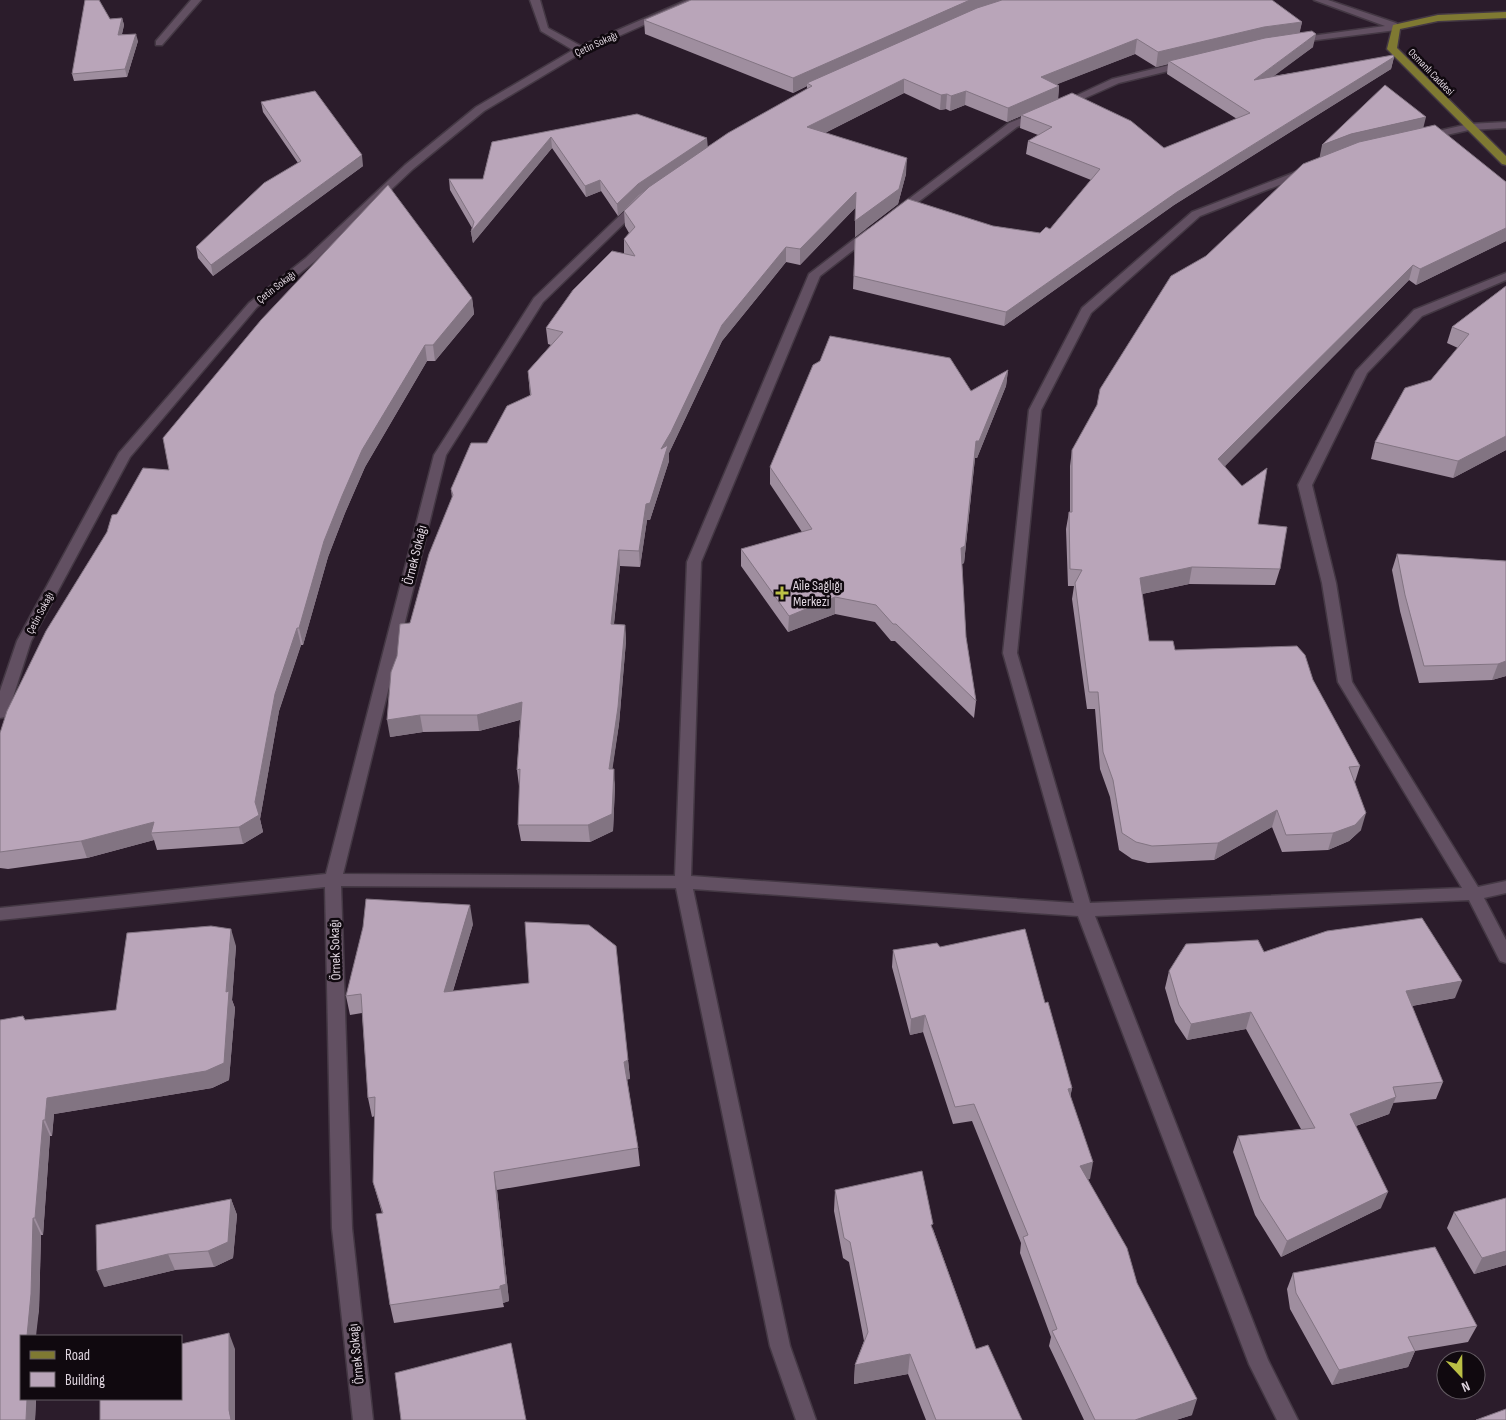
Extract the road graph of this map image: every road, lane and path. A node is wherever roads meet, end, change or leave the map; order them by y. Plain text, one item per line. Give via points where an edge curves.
1 (196, 0) edge
2 (535, 0) edge
3 (695, 0) edge
4 (1319, 0) edge
5 (1506, 15) edge
6 (1396, 27) junction
7 (159, 42) dead end
8 (1282, 43) edge
9 (580, 50) junction
10 (1198, 61) edge
11 (1506, 125) edge
12 (1469, 127) junction
13 (1410, 140) edge
14 (1506, 162) edge
15 (1315, 167) edge
16 (652, 193) edge
17 (1506, 276) edge
18 (0, 713) edge
19 (333, 880) junction
20 (683, 882) junction
21 (1506, 887) edge
22 (1474, 894) junction
23 (1084, 910) junction
24 (0, 914) edge
25 (1506, 956) edge
26 (363, 1420) edge
27 (806, 1420) edge
28 (1288, 1420) edge

1 - 7 street
2 - 9 street via 544,29
3 - 9 street, Çetin Sokağı
4 - 6 street
5 - 6 main road via 1438,18
6 - 8 street
6 - 12 main road, Osmanlı Caddesi via 1392,49
9 - 18 street, Çetin Sokağı via 480,109 409,167 310,260 253,305 124,456 24,641
10 - 20 street via 1116,81 1013,125 815,274 694,562
11 - 12 street
12 - 13 street
12 - 14 main road, Osmanlı Caddesi
15 - 23 street via 1196,214 1086,311 1035,410 1010,653
16 - 19 street, Örnek Sokağı via 538,300 440,454
17 - 22 street via 1418,313 1362,371 1306,485 1329,583 1345,682
19 - 20 street
19 - 24 street
19 - 26 street, Örnek Sokağı via 342,1228
20 - 23 street
20 - 27 street via 780,1346
21 - 22 street
22 - 23 street
22 - 25 street
23 - 28 street via 1259,1364

